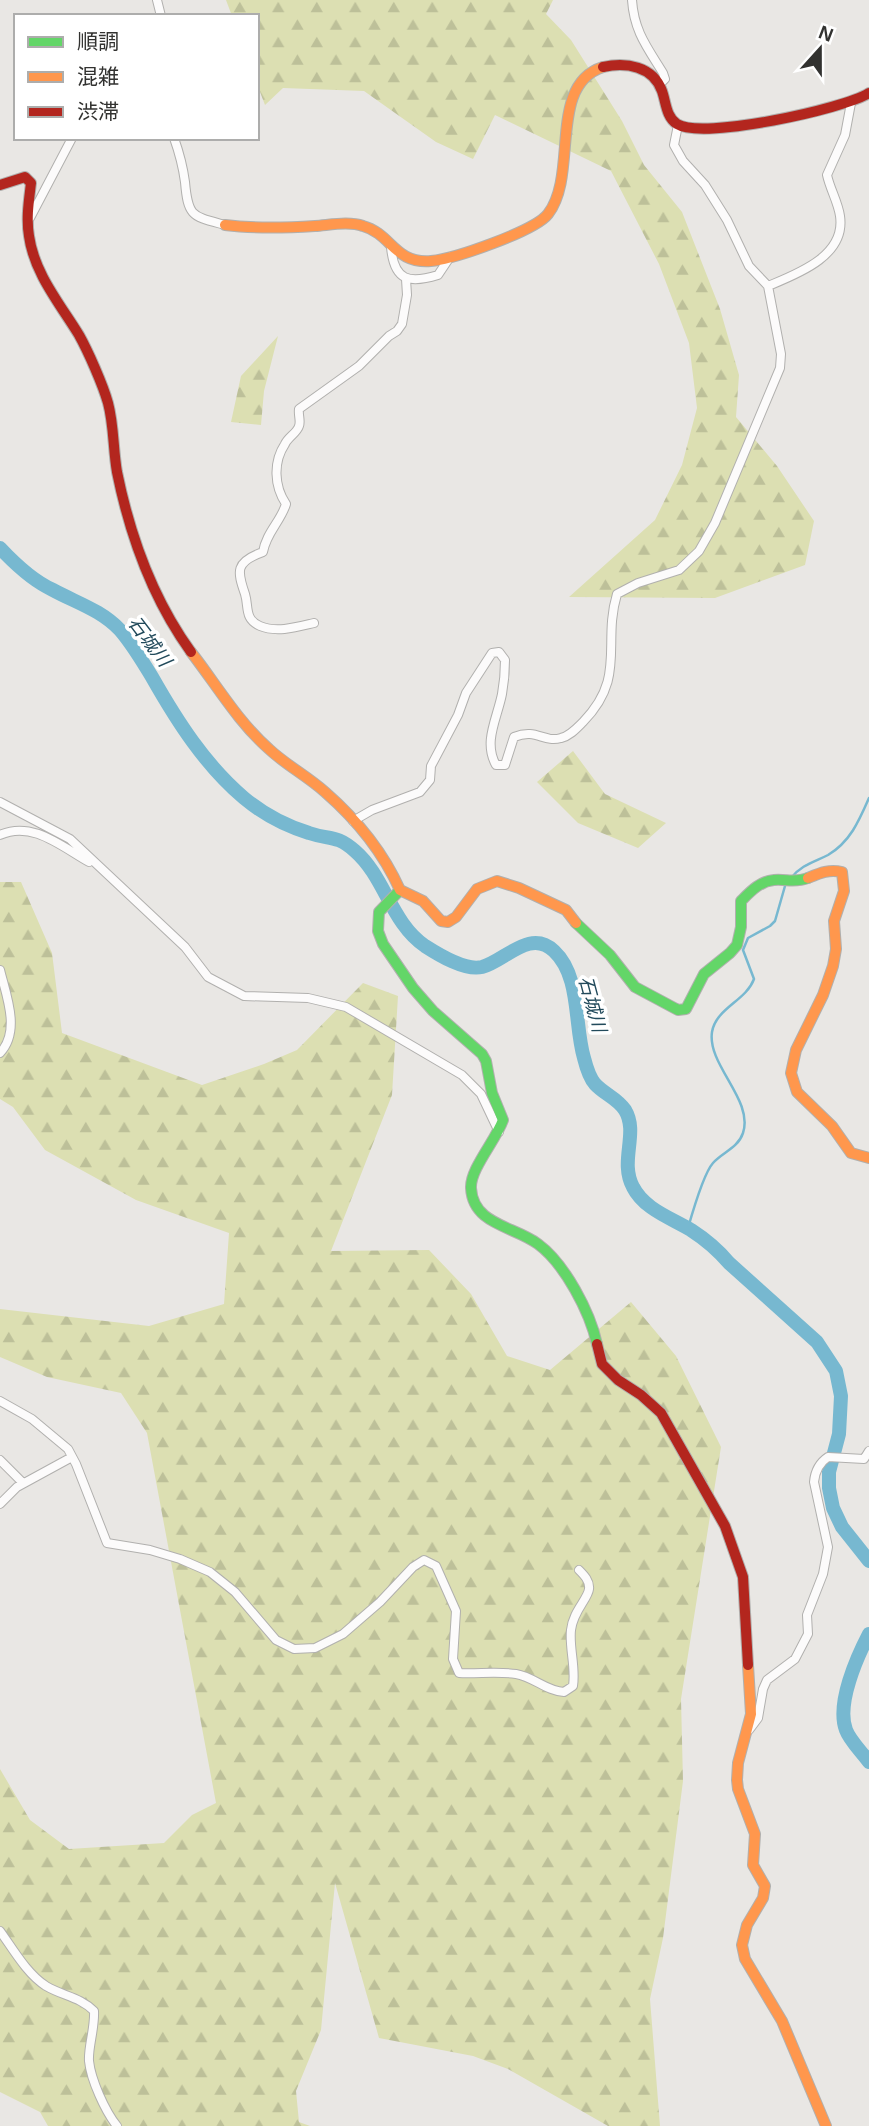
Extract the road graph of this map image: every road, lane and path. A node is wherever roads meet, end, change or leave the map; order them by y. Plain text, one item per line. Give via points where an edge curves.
1 (632, 0) edge
2 (659, 85) junction
3 (869, 93) edge
4 (851, 103) junction
5 (678, 125) junction
6 (71, 140) edge
7 (174, 140) edge
8 (0, 185) edge
9 (29, 221) junction
10 (225, 225) joint
11 (391, 247) junction
12 (450, 257) junction
13 (406, 279) junction
14 (768, 286) junction
15 (314, 623) dead end
16 (0, 802) edge
17 (354, 821) junction
18 (0, 835) edge
19 (104, 871) junction
20 (399, 891) junction
21 (0, 970) edge
22 (0, 1053) edge
23 (499, 1132) junction
24 (869, 1158) edge
25 (0, 1401) edge
26 (869, 1451) edge
27 (72, 1457) junction
28 (0, 1460) edge
29 (23, 1483) junction
30 (0, 1504) edge
31 (579, 1570) dead end
32 (747, 1732) junction
33 (0, 1931) edge
34 (117, 2126) edge
35 (826, 2126) edge

1 - 2 street via 642,40 665,79
2 - 5 street via 670,117
2 - 12 street via 635,65 597,68 579,81 571,104 561,180 550,212 527,228
3 - 4 street
4 - 5 street via 739,126 697,130
4 - 14 street via 845,135 827,175 841,218 840,232 828,253
5 - 14 street via 674,145 727,220 749,266
6 - 9 street
7 - 10 street via 191,212
8 - 9 street via 29,179
9 - 17 street via 36,259 80,337 108,403 117,471 147,576 185,643 268,750 325,792
10 - 11 street via 256,229 356,223 377,230
11 - 12 street via 418,262
11 - 13 street via 398,271
12 - 13 street via 438,275
13 - 15 street via 402,324 397,331 359,366 299,409 298,428 284,444 277,472 284,510 263,552 239,570 246,612 252,621 273,629
14 - 17 street via 781,354 763,411 699,551 679,570 617,594 610,677 598,704 572,733 561,738 527,732 514,737 505,765 496,765 490,755 491,740 505,660 499,652 492,653 466,693 431,766 426,787
16 - 19 street via 70,839
17 - 20 street via 390,867
18 - 19 street via 21,829 37,832
19 - 23 street via 185,947 208,977 244,996 308,998 346,1007 462,1075 481,1094
20 - 23 street via 379,912 377,931 413,988 482,1054 503,1120
20 - 24 street via 424,901 448,922 477,889 497,881 545,898 566,910 635,987 678,1010 691,1003 711,965 735,950 741,901 756,887 774,879 801,881 825,870 842,872 846,883 834,915 832,968 799,1041 792,1082 851,1153
21 - 22 street via 10,1016 10,1034
23 - 32 street via 474,1175 475,1203 490,1221 537,1243 557,1262 586,1310 606,1371 661,1413 725,1526 743,1577 751,1695
25 - 27 street via 32,1419
26 - 32 street via 864,1459 828,1457 818,1466 814,1482 828,1547 807,1615 808,1634 795,1659 767,1680 758,1718
27 - 29 street
27 - 31 street via 107,1543 170,1556 209,1573 235,1592 276,1640 294,1649 315,1648 342,1634 424,1560 436,1566 456,1611 453,1659 459,1673 518,1674 564,1692 573,1686 574,1614 590,1591 589,1581
28 - 29 street
29 - 30 street
32 - 35 street via 738,1763 738,1790 755,1834 753,1866 765,1886 742,1945 745,1959 782,2021
33 - 34 street via 45,1985 85,2002 94,2011 89,2060 108,2114

